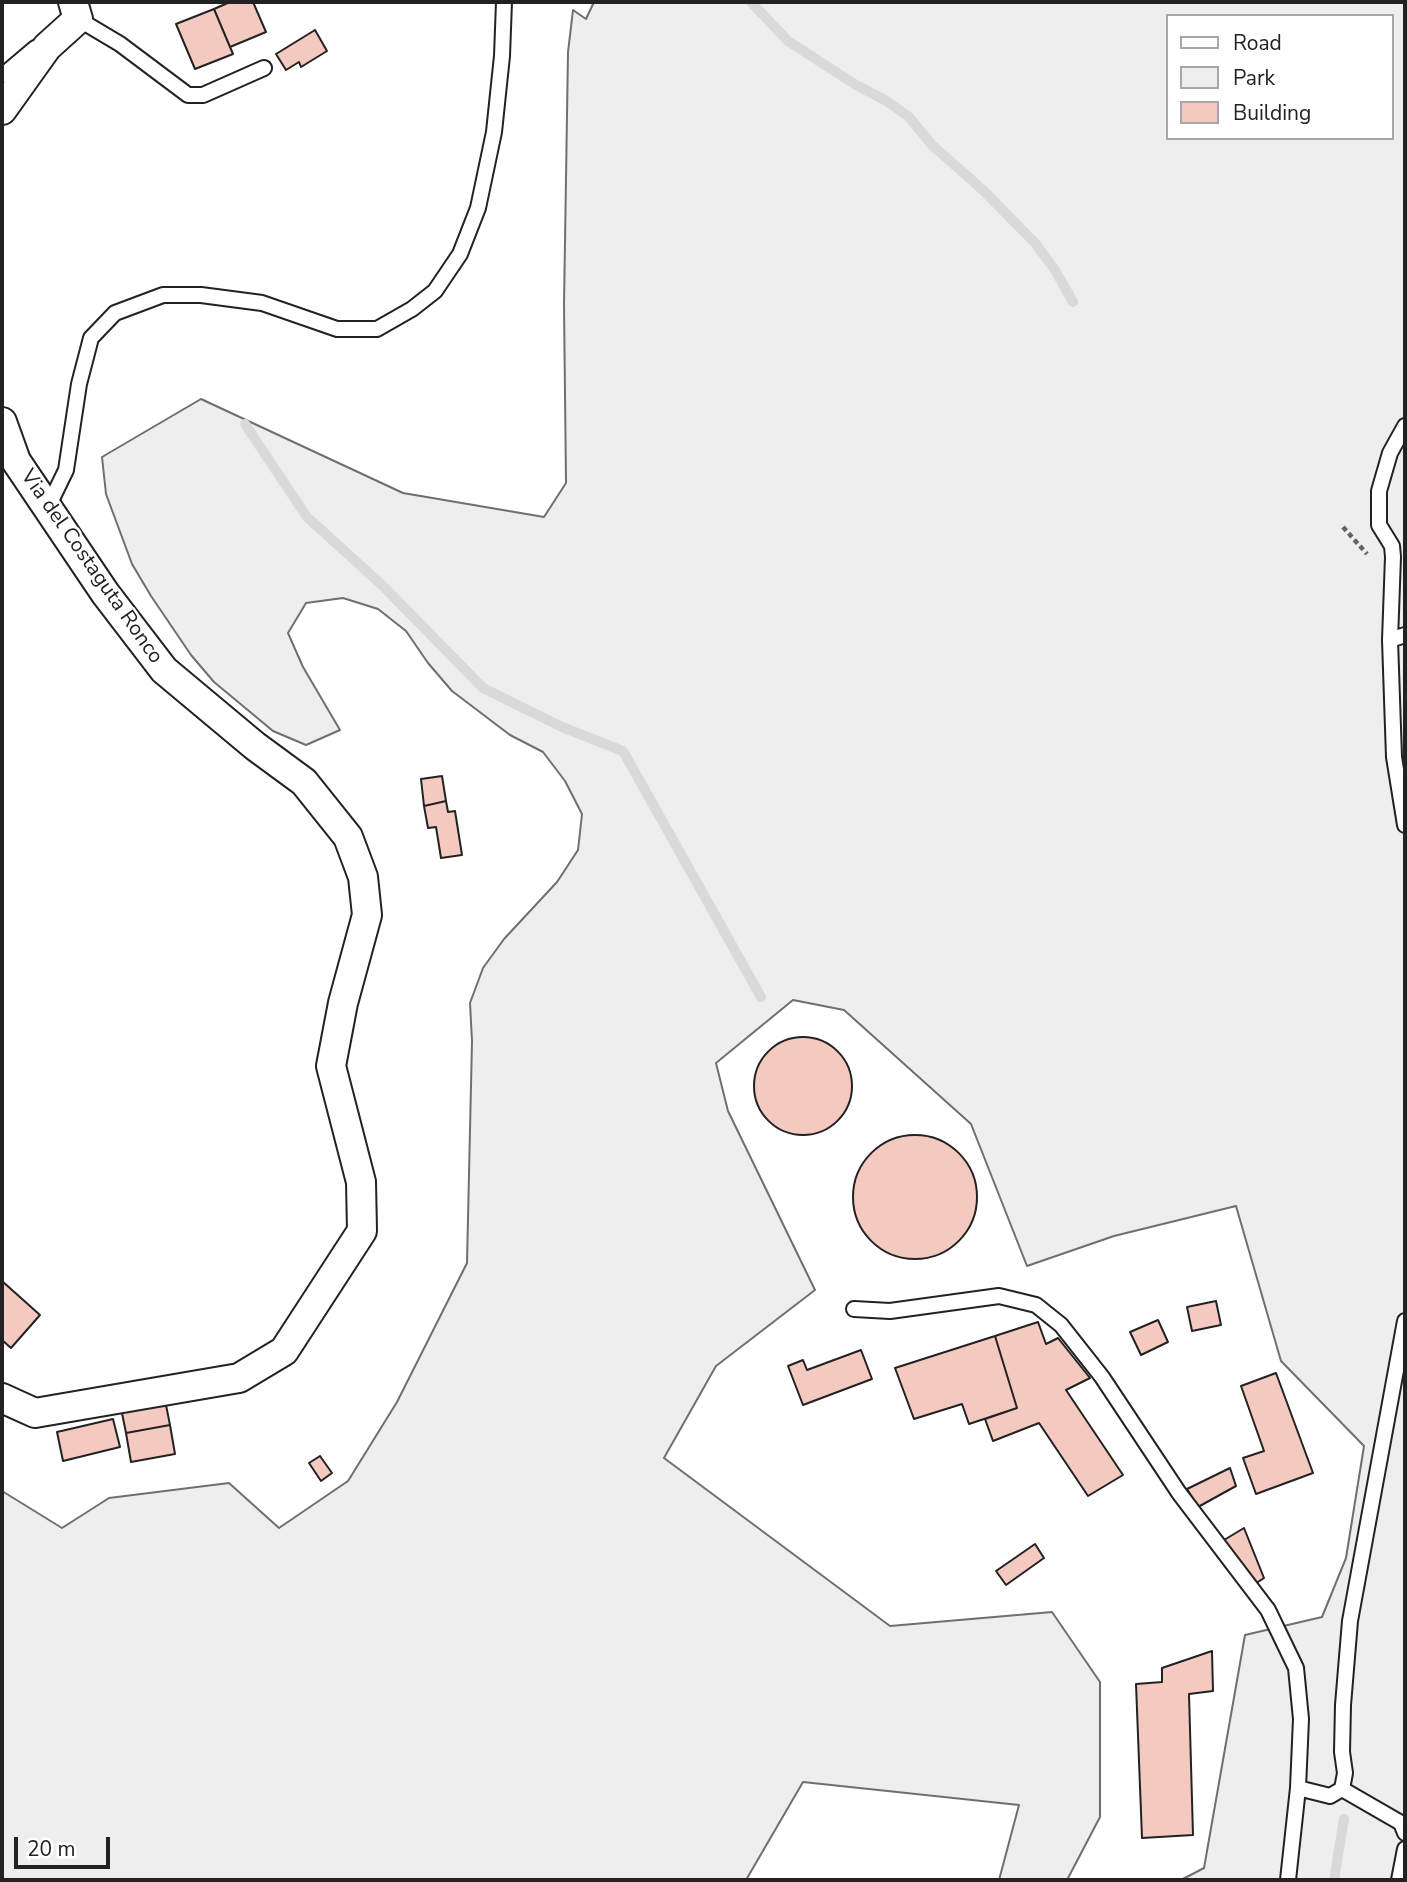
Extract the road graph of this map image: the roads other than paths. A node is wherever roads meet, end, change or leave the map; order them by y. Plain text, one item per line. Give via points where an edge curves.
1 (504, 2) edge
2 (75, 10) edge
3 (47, 47) junction
4 (264, 68) dead end
5 (2, 76) edge
6 (2, 110) edge
7 (2, 422) edge
8 (1405, 426) edge
9 (48, 507) junction
10 (1405, 635) edge
11 (1390, 640) junction
12 (1405, 825) edge
13 (854, 1309) dead end
14 (1405, 1321) edge
15 (2, 1398) edge
16 (1298, 1788) junction
17 (1342, 1789) junction
18 (1405, 1833) edge
19 (1405, 1849) edge
20 (1288, 1880) edge
21 (1399, 1880) edge

1 - 9 lane via 494,132 478,208 460,254 435,291 377,329 337,329 262,303 201,295 163,295 116,313 91,338 66,470
2 - 3 street
2 - 4 lane via 188,95 203,94
3 - 5 lane via 37,46
3 - 6 street
7 - 9 street, Via del Costaguta Ronco via 16,461
8 - 11 lane via 1390,453 1379,491 1379,525 1393,557
9 - 15 street, Via del Costaguta Ronco via 164,670 304,782 348,837 363,877 367,915 331,1066 361,1182 362,1231 284,1351 239,1378 36,1412
10 - 11 lane
11 - 12 lane via 1394,757
13 - 16 lane via 890,1311 999,1296 1035,1306 1061,1325 1268,1610 1296,1668 1301,1719
14 - 17 lane via 1350,1621
16 - 17 lane via 1330,1796
16 - 20 lane
17 - 18 lane via 1401,1823
19 - 21 lane

